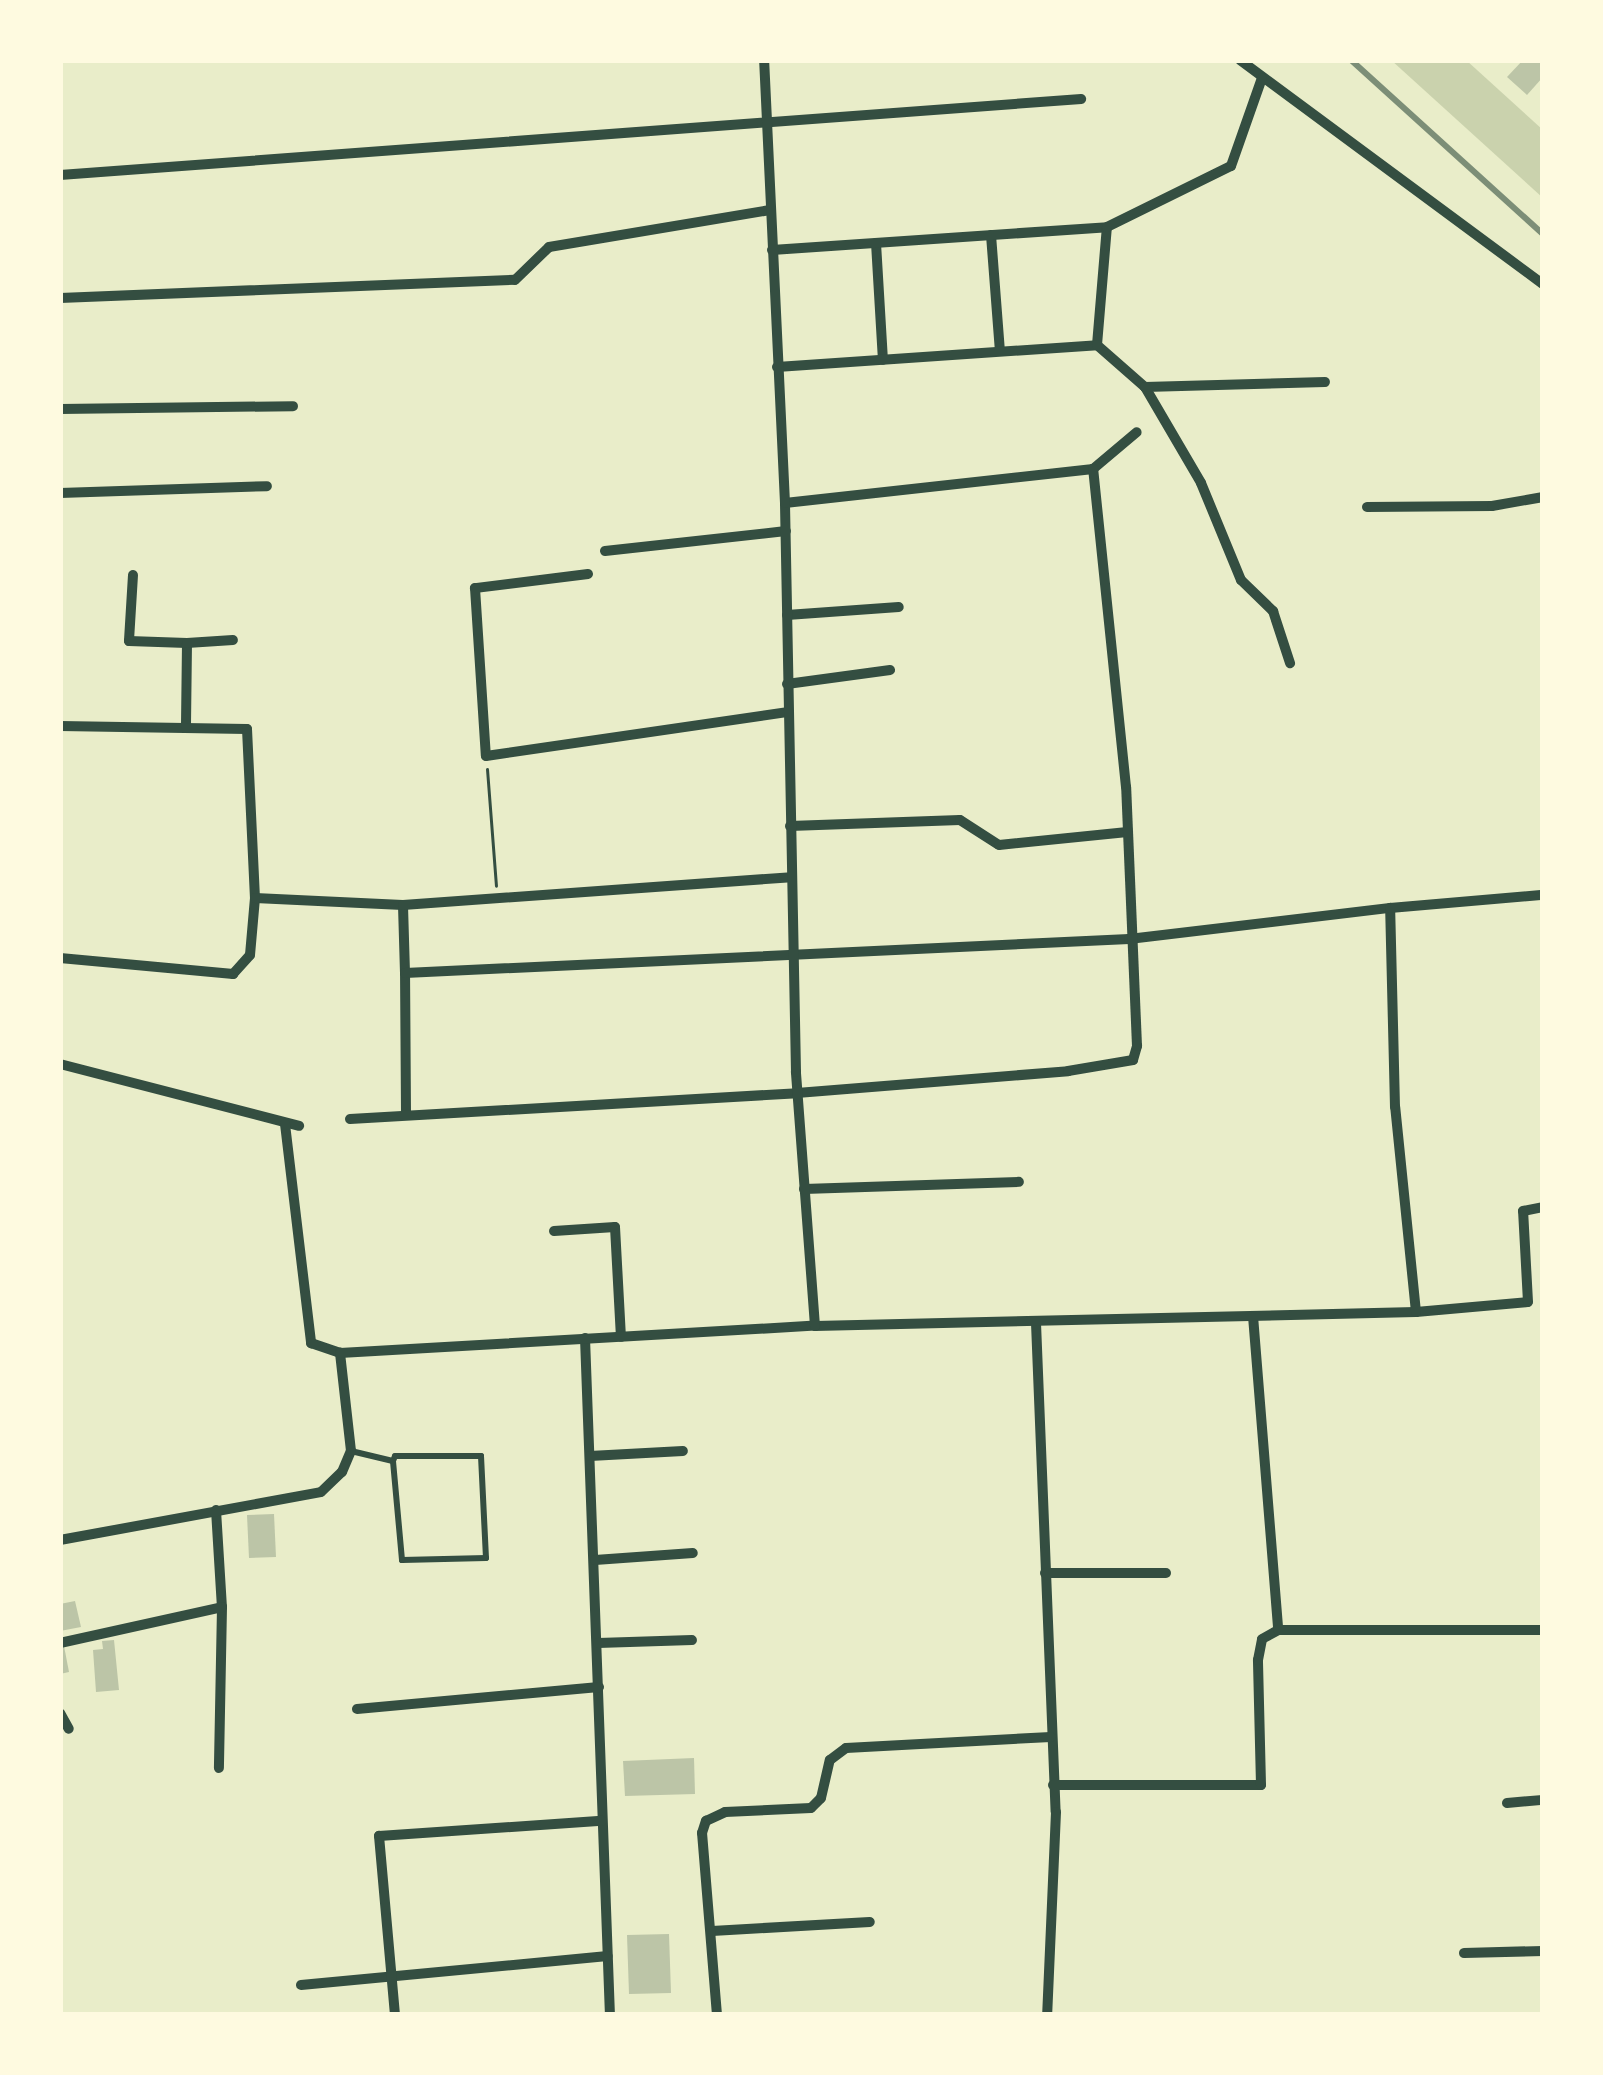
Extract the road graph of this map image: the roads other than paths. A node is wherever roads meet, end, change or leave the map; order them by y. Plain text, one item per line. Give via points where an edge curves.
1 (764, 60) edge
2 (1240, 60) edge
3 (1262, 78) junction
4 (1082, 99) dead end
5 (766, 121) junction
6 (60, 175) edge
7 (770, 210) junction
8 (1107, 227) junction
9 (991, 236) junction
10 (876, 243) junction
11 (772, 250) junction
12 (1543, 284) edge
13 (60, 298) edge
14 (1097, 345) junction
15 (1000, 352) junction
16 (884, 360) junction
17 (777, 367) junction
18 (1325, 382) dead end
19 (1145, 387) junction
20 (293, 406) dead end
21 (60, 409) edge
22 (1137, 432) dead end
23 (1093, 470) junction
24 (267, 486) dead end
25 (60, 493) edge
26 (1543, 497) edge
27 (785, 503) junction
28 (1367, 507) dead end
29 (786, 531) junction
30 (605, 551) dead end
31 (588, 574) dead end
32 (133, 575) dead end
33 (898, 608) dead end
34 (787, 615) junction
35 (233, 640) dead end
36 (187, 643) junction
37 (1290, 663) dead end
38 (890, 670) dead end
39 (787, 684) junction
40 (787, 712) junction
41 (60, 726) edge
42 (186, 728) junction
43 (790, 826) junction
44 (1127, 832) junction
45 (791, 877) junction
46 (1543, 895) edge
47 (255, 898) junction
48 (403, 905) junction
49 (1390, 908) junction
50 (1130, 940) junction
51 (793, 954) junction
52 (60, 958) edge
53 (405, 973) junction
54 (60, 1064) edge
55 (797, 1093) junction
56 (406, 1112) junction
57 (350, 1119) dead end
58 (285, 1124) junction
59 (299, 1126) dead end
60 (1019, 1182) dead end
61 (804, 1189) junction
62 (1543, 1207) edge
63 (554, 1231) dead end
64 (1416, 1312) junction
65 (1253, 1316) junction
66 (1036, 1323) junction
67 (814, 1326) junction
68 (621, 1337) junction
69 (585, 1338) junction
70 (340, 1353) junction
71 (351, 1451) junction
72 (683, 1451) dead end
73 (590, 1456) junction
74 (393, 1461) junction
75 (216, 1510) junction
76 (60, 1540) edge
77 (693, 1552) dead end
78 (595, 1559) junction
79 (1045, 1573) junction
80 (1166, 1573) dead end
81 (222, 1606) junction
82 (1278, 1630) junction
83 (1543, 1630) edge
84 (692, 1640) dead end
85 (598, 1642) junction
86 (60, 1643) edge
87 (599, 1687) junction
88 (357, 1709) dead end
89 (60, 1713) edge
90 (68, 1729) dead end
91 (1052, 1737) junction
92 (219, 1768) dead end
93 (1053, 1785) junction
94 (1543, 1800) edge
95 (1507, 1803) dead end
96 (601, 1821) junction
97 (870, 1922) dead end
98 (712, 1930) junction
99 (1464, 1952) dead end
100 (1543, 1952) edge
101 (608, 1956) junction
102 (392, 1974) junction
103 (302, 1985) dead end
104 (394, 2015) edge
105 (610, 2015) edge
106 (717, 2015) edge
107 (1047, 2015) edge

1 - 5 street
2 - 3 street
3 - 8 street via 1232,166
3 - 12 street
4 - 5 street
5 - 6 street
5 - 7 street
7 - 11 street
7 - 13 street via 549,248 515,280
8 - 9 street
8 - 14 street
9 - 10 street
9 - 15 street
10 - 11 street
10 - 16 street
11 - 17 street
14 - 15 street
14 - 19 street
15 - 16 street
16 - 17 street
17 - 27 street
18 - 19 street
19 - 37 street via 1201,483 1241,580 1273,611
20 - 21 street
22 - 23 street
23 - 27 street
23 - 44 street
24 - 25 street
26 - 28 street via 1492,506
27 - 29 street
29 - 30 street
29 - 34 street
31 - 40 street via 475,588 486,756
32 - 36 street via 130,641
33 - 34 street
34 - 39 street
35 - 36 street
36 - 42 street
38 - 39 street
39 - 40 street
40 - 43 street
41 - 42 street
42 - 47 street via 248,728
43 - 44 street via 960,820 999,844
43 - 45 street
44 - 50 street
45 - 48 street
45 - 51 street
46 - 49 street
47 - 48 street
47 - 52 street via 250,955 233,974
48 - 53 street
49 - 50 street
49 - 64 street via 1395,1107
50 - 51 street
50 - 55 street via 1133,1060
51 - 53 street
51 - 55 street
53 - 56 street
54 - 58 street
55 - 56 street
55 - 61 street
56 - 57 street
58 - 59 street
58 - 70 street via 311,1343
60 - 61 street
61 - 67 street
62 - 64 street via 1523,1211 1528,1302
63 - 68 street via 615,1227
64 - 65 street
65 - 66 street
65 - 82 street
66 - 67 street
66 - 79 street
67 - 68 street
68 - 69 street
69 - 70 street
69 - 73 street
70 - 71 street
71 - 74 lane
71 - 75 street via 321,1492
72 - 73 street
73 - 78 street
74 - 74 lane via 481,1456 486,1558 402,1560
75 - 76 street
75 - 81 street
77 - 78 street
78 - 85 street
79 - 80 street
79 - 91 street
81 - 86 street
81 - 92 street
82 - 83 street
82 - 93 street via 1262,1639 1258,1660 1261,1785
84 - 85 street
85 - 87 street
87 - 88 street
87 - 96 street
89 - 90 street
91 - 93 street
91 - 98 street via 846,1748 830,1760 811,1808 714,1815 702,1833
93 - 107 street
94 - 95 street
96 - 101 street
96 - 102 street via 379,1836
97 - 98 street
98 - 106 street
99 - 100 street
101 - 102 street
101 - 105 street
102 - 103 street
102 - 104 street

